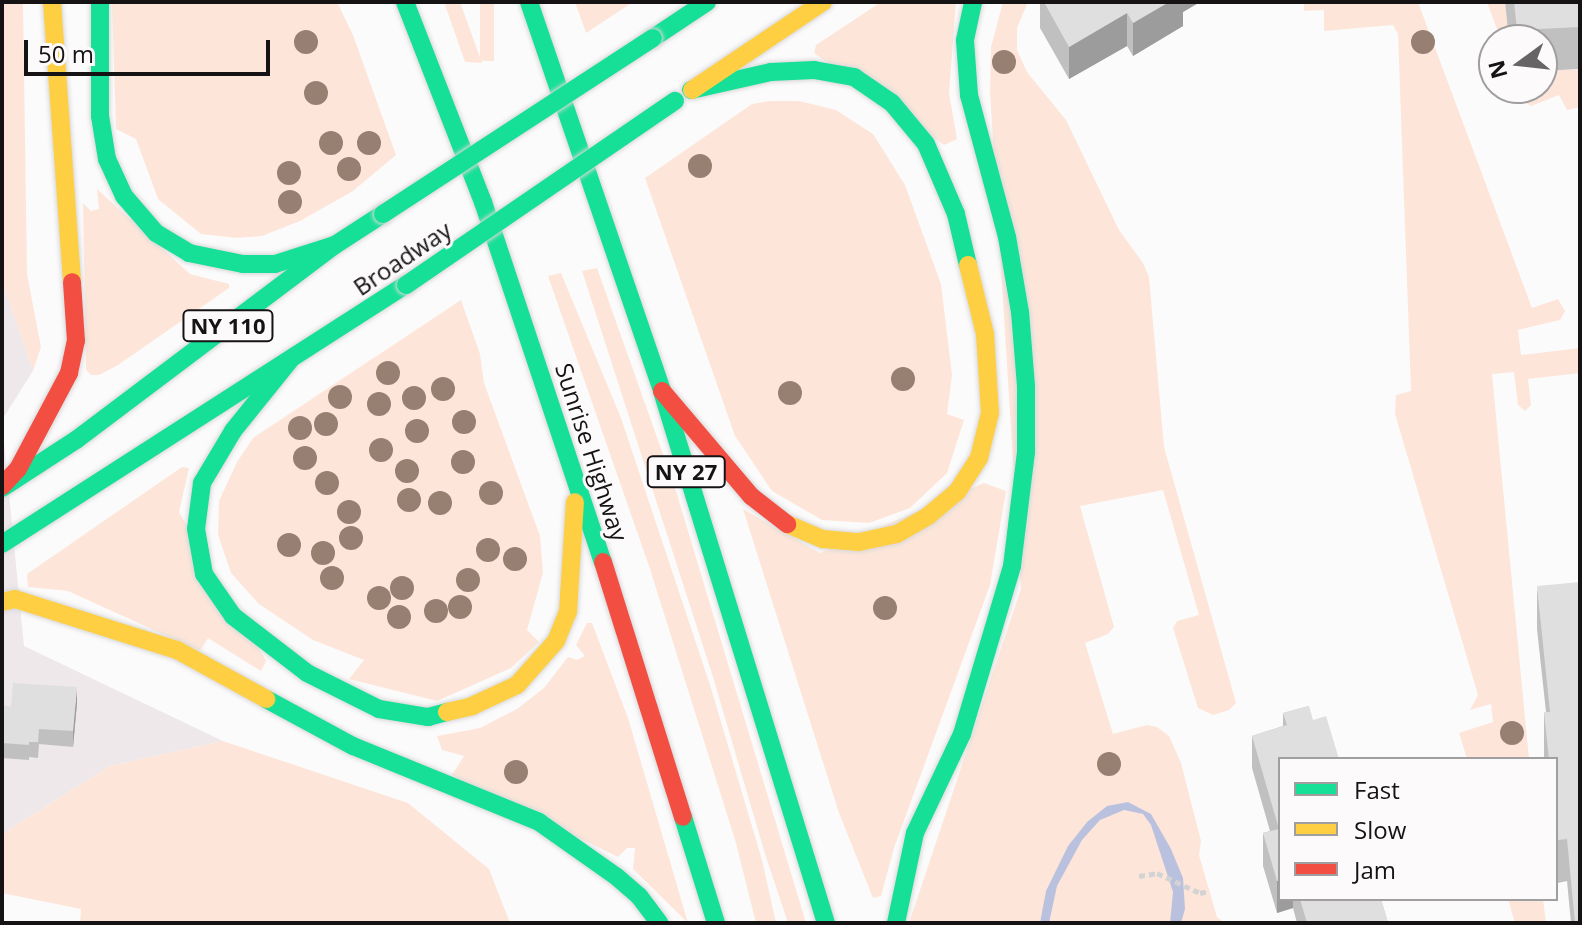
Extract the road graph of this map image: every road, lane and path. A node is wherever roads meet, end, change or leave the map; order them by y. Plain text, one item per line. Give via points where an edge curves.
1 (52, 2) edge
2 (100, 2) edge
3 (405, 2) edge
4 (529, 2) edge
5 (707, 2) edge
6 (823, 2) edge
7 (973, 2) edge
8 (691, 90) junction
9 (335, 245) junction
10 (290, 360) junction
11 (662, 391) junction
12 (576, 476) junction
13 (2, 487) edge
14 (2, 544) edge
15 (2, 602) edge
16 (1139, 876) dead end
17 (1208, 891) dead end
18 (659, 923) edge
19 (716, 923) edge
20 (826, 923) edge
21 (896, 923) edge

1 - 13 main road via 76,341 69,373 18,469
2 - 9 main road via 100,116 107,159 124,196 156,233 189,253 243,264 275,264
3 - 12 main road, Sunrise Highway via 483,202
4 - 11 main road, NY 27
5 - 9 main road, Broadway / NY 110, bridge
6 - 8 main road, Broadway / NY 110
7 - 21 main road via 965,40 969,95 1007,237 1020,312 1026,452 1012,566 962,734 915,833
8 - 10 main road, Broadway / NY 110, bridge
8 - 11 main road via 771,72 814,70 854,77 892,103 926,144 956,214 985,334 990,413 979,458 957,492 897,534 859,542 823,539 782,522 751,496
9 - 13 main road, Broadway / NY 110 via 76,440
10 - 12 main road via 233,431 202,483 196,529 204,574 233,616 307,673 379,709 428,717 472,706 517,685 556,641 568,612
10 - 14 main road, Broadway / NY 110
11 - 20 main road, NY 27
12 - 19 main road, Sunrise Highway
15 - 18 main road via 15,599 177,650 353,746 539,822 617,877
16 - 17 path via 1162,876 1200,893

